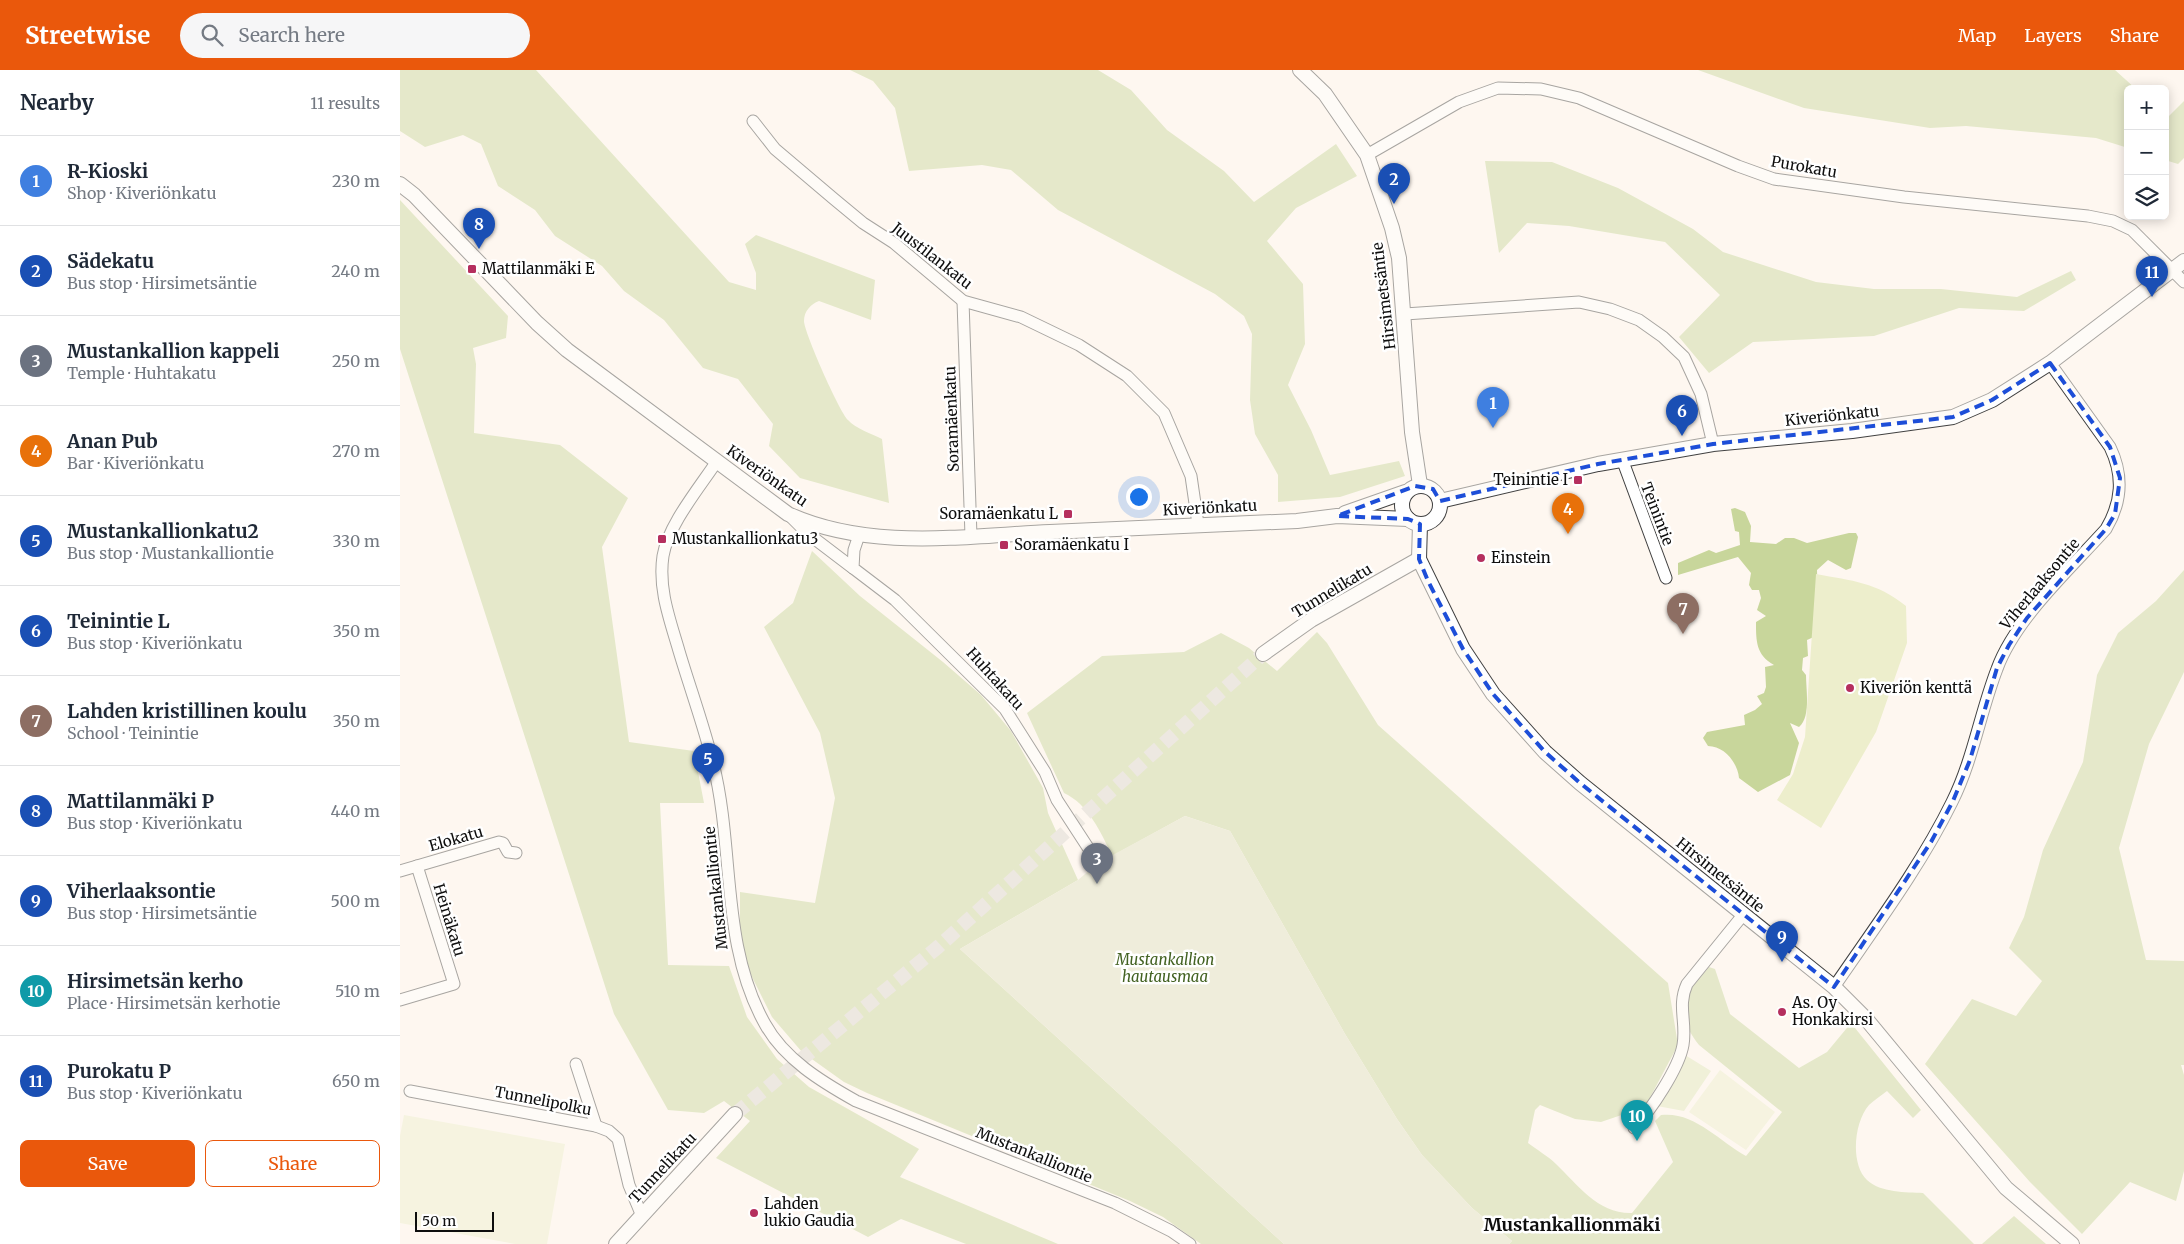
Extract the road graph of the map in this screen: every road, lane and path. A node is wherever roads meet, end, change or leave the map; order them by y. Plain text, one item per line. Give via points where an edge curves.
1 (1300, 70) edge
2 (753, 121) dead end
3 (1367, 155) junction
4 (400, 184) edge
5 (2178, 266) edge
6 (2184, 282) edge
7 (963, 301) junction
8 (1405, 314) junction
9 (2050, 363) junction
10 (1713, 444) junction
11 (1622, 459) junction
12 (717, 461) junction
13 (1420, 485) junction
14 (1405, 492) junction
15 (1440, 501) junction
16 (788, 514) junction
17 (1337, 516) junction
18 (1414, 522) junction
19 (1198, 524) junction
20 (859, 535) junction
21 (971, 536) junction
22 (1420, 559) junction
23 (853, 568) junction
24 (1666, 578) dead end
25 (1263, 654) tunnel mouth
26 (516, 853) dead end
27 (1098, 863) dead end
28 (417, 866) junction
29 (400, 871) edge
30 (1743, 915) junction
31 (1834, 987) junction
32 (400, 1000) edge
33 (576, 1064) dead end
34 (410, 1091) dead end
35 (735, 1114) tunnel mouth
36 (596, 1126) junction
37 (1634, 1128) dead end
38 (642, 1216) junction
39 (616, 1244) edge
40 (1190, 1244) edge
41 (2072, 1244) edge

1 - 3 street, Hirsimetsäntie via 1325,94
2 - 7 street, Juustilankatu via 775,149
3 - 5 street, Purokatu via 1459,102 1498,88 1541,89 1578,98 1774,179 2113,221 2132,230
3 - 8 street, Hirsimetsäntie via 1392,228
4 - 12 street, Kiveriönkatu via 567,350
5 - 6 street, Purokatu
5 - 9 street, Kiveriönkatu
7 - 19 street, Juustilankatu via 1021,317 1079,345 1127,376 1164,413 1191,476
7 - 21 street, Soramäenkatu
8 - 10 street via 1578,302 1639,320 1684,357 1701,394
8 - 13 street, Hirsimetsäntie via 1412,432
9 - 10 street, Kiveriönkatu via 1992,400 1953,417 1852,431
9 - 31 street, Viherlaaksontie via 2117,461 2120,496 2115,514 2106,529 2027,618 2009,645 1997,668 1970,760 1953,800 1931,842
10 - 11 street, Kiveriönkatu
11 - 15 street, Kiveriönkatu
11 - 24 street, Teinintie
12 - 16 street, Kiveriönkatu
12 - 40 street, Mustankalliontie via 670,533 663,554 661,577 665,606 716,778 724,816 736,945 747,988 766,1026 790,1055 821,1082 856,1101 1115,1204 1171,1231
13 - 14 street
13 - 15 street via 1433,490
14 - 17 street, Kiveriönkatu
14 - 18 street via 1401,508
15 - 18 street via 1436,517
16 - 20 street, Kiveriönkatu via 835,531
16 - 23 street, Huhtakatu via 806,533
17 - 18 street, Kiveriönkatu
17 - 19 street, Kiveriönkatu via 1297,521
18 - 22 street, Hirsimetsäntie
19 - 21 street, Kiveriönkatu
20 - 21 street, Kiveriönkatu
20 - 23 street
22 - 25 street, Tunnelikatu via 1311,620
22 - 30 street, Hirsimetsäntie via 1462,649 1493,694 1545,752
23 - 27 street, Huhtakatu via 895,600 1005,709 1045,772 1057,800
26 - 28 street, Elokatu via 508,852 499,842
28 - 29 street, Elokatu
28 - 32 street, Heinäkatu via 454,984
30 - 31 street, Hirsimetsäntie
30 - 37 street via 1687,984 1681,996 1683,1035 1679,1056 1650,1110
31 - 41 street, Hirsimetsäntie via 1867,1020 2006,1188
33 - 36 street
34 - 36 street, Tunnelipolku
35 - 38 street, Tunnelikatu
36 - 38 street, Tunnelipolku via 618,1139 629,1185
38 - 39 street, Tunnelikatu

